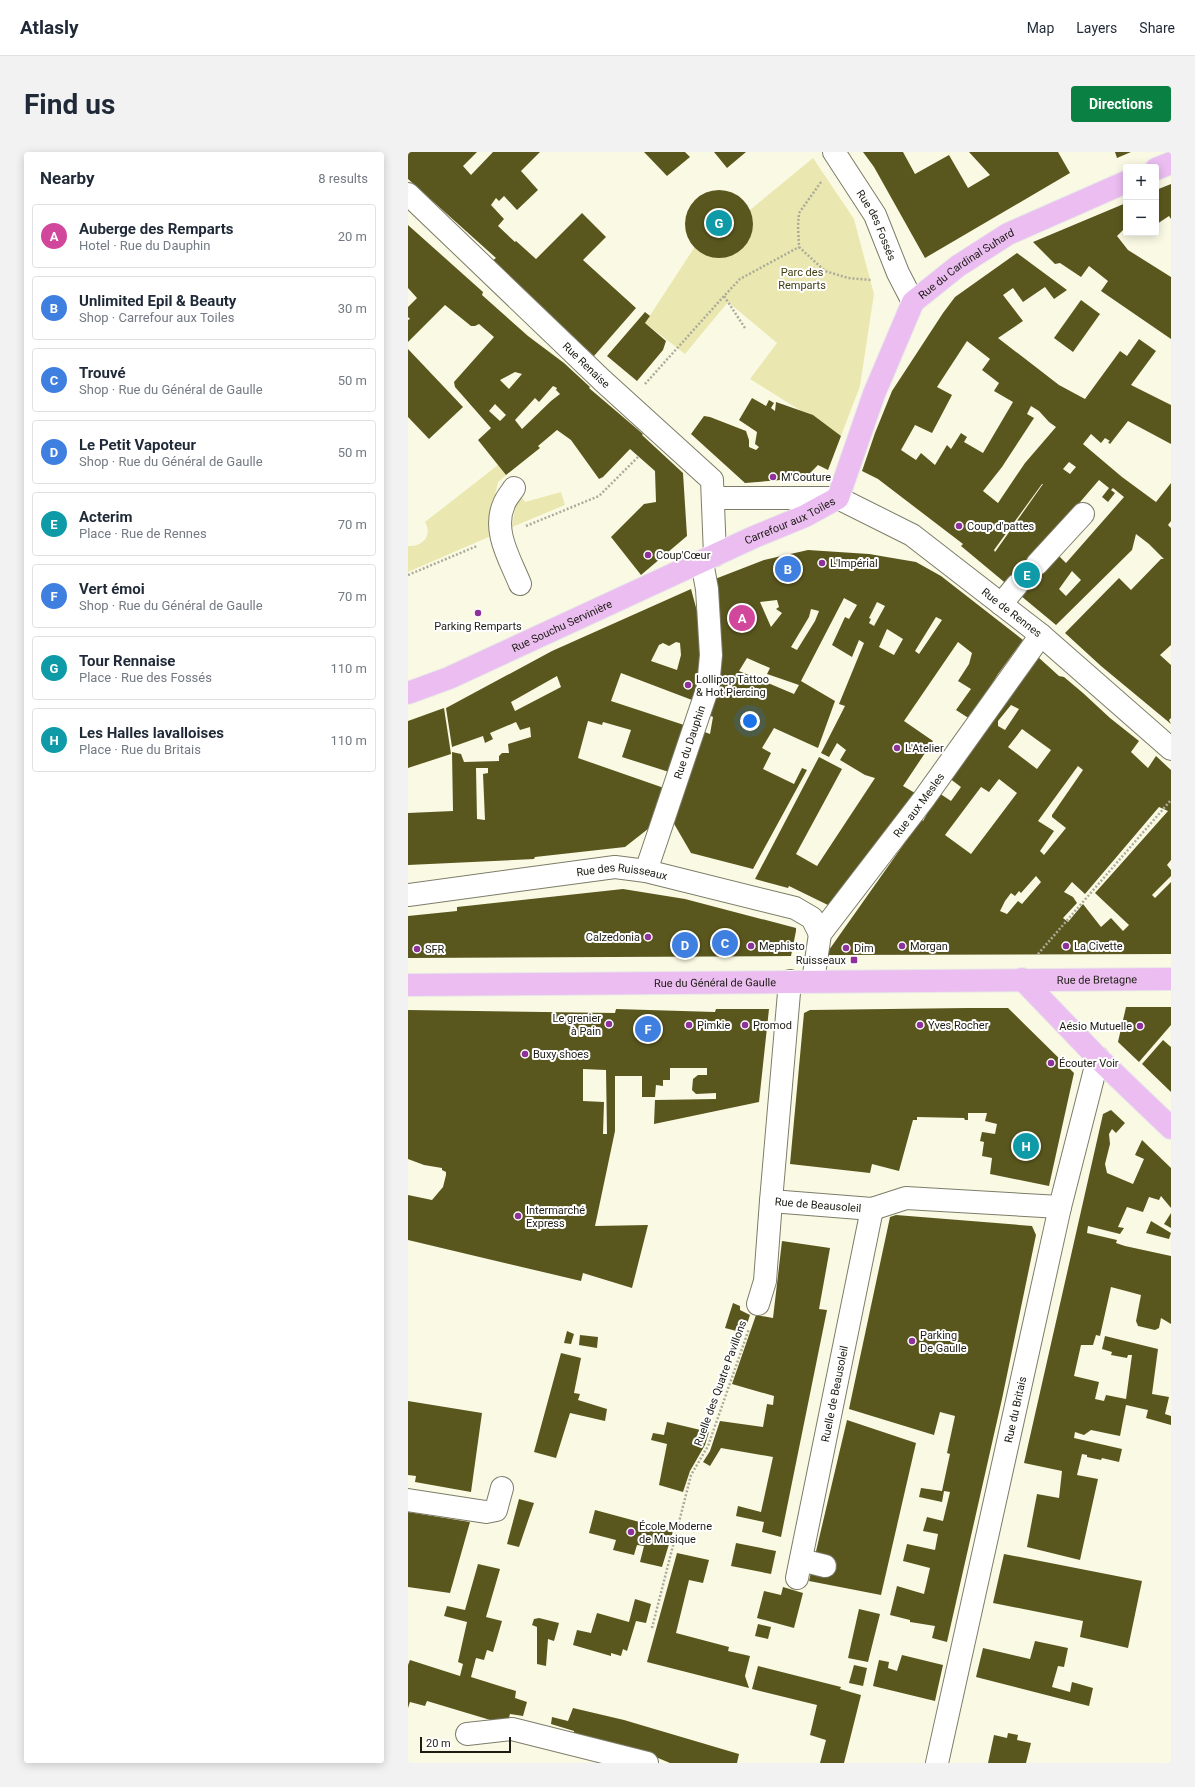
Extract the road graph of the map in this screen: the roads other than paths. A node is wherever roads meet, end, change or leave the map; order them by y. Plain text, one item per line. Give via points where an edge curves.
1 (834, 152) edge
2 (1171, 163) edge
3 (1159, 168) edge
4 (1123, 183) edge
5 (408, 194) edge
6 (913, 302) junction
7 (514, 488) dead end
8 (713, 498) junction
9 (838, 498) junction
10 (1083, 514) dead end
11 (708, 559) junction
12 (1037, 564) tunnel mouth
13 (520, 584) dead end
14 (1017, 585) tunnel mouth
15 (1002, 604) junction
16 (1041, 635) junction
17 (408, 693) edge
18 (1171, 749) edge
19 (646, 871) junction
20 (408, 895) edge
21 (820, 934) junction
22 (1171, 978) edge
23 (1022, 979) junction
24 (790, 981) junction
25 (813, 981) junction
26 (408, 985) edge
27 (1098, 1058) junction
28 (1171, 1128) edge
29 (771, 1202) junction
30 (1060, 1208) junction
31 (872, 1209) junction
32 (758, 1304) road end
33 (502, 1488) dead end
34 (408, 1500) edge
35 (826, 1566) dead end
36 (467, 1734) dead end
37 (645, 1763) edge
38 (937, 1763) edge

1 - 6 street, Rue des Fossés via 875,215 898,273
2 - 3 main road
4 - 6 main road, Rue du Cardinal Suhard via 1008,234 958,266
5 - 8 street, Rue Renaise via 603,381 712,480
6 - 9 main road, Rue du Cardinal Suhard via 874,394
7 - 13 street via 500,515 499,533
8 - 9 street, Carrefour aux Toiles
8 - 11 street, Rue Renaise
9 - 11 main road, Carrefour aux Toiles via 805,516
9 - 15 street, Rue de Rennes via 912,535
10 - 12 street
11 - 17 main road, Rue Souchu Servinière via 449,678
11 - 19 street, Rue du Dauphin via 711,655 708,687
14 - 15 street
15 - 16 street, Rue de Rennes
16 - 18 street, Rue de Rennes
16 - 21 street, Rue aux Mesles via 923,800
19 - 20 street, Rue des Ruisseaux via 615,867
19 - 21 street, Rue des Ruisseaux via 795,908 812,918
21 - 25 street, Rue aux Mesles
22 - 23 main road, Rue de Bretagne
23 - 25 main road, Rue du Général de Gaulle
23 - 27 main road
24 - 25 main road, Rue du Général de Gaulle
24 - 26 main road, Rue du Général de Gaulle
24 - 29 street, Rue de Beausoleil
27 - 28 main road
27 - 30 street, Rue du Britais
29 - 31 street, Rue de Beausoleil
29 - 32 street via 765,1281
30 - 31 street, Rue de Beausoleil via 906,1198
30 - 38 street, Rue du Britais
31 - 35 street, Ruelle de Beausoleil via 799,1569
33 - 34 street via 496,1510 486,1512 448,1512
36 - 37 street via 512,1729

